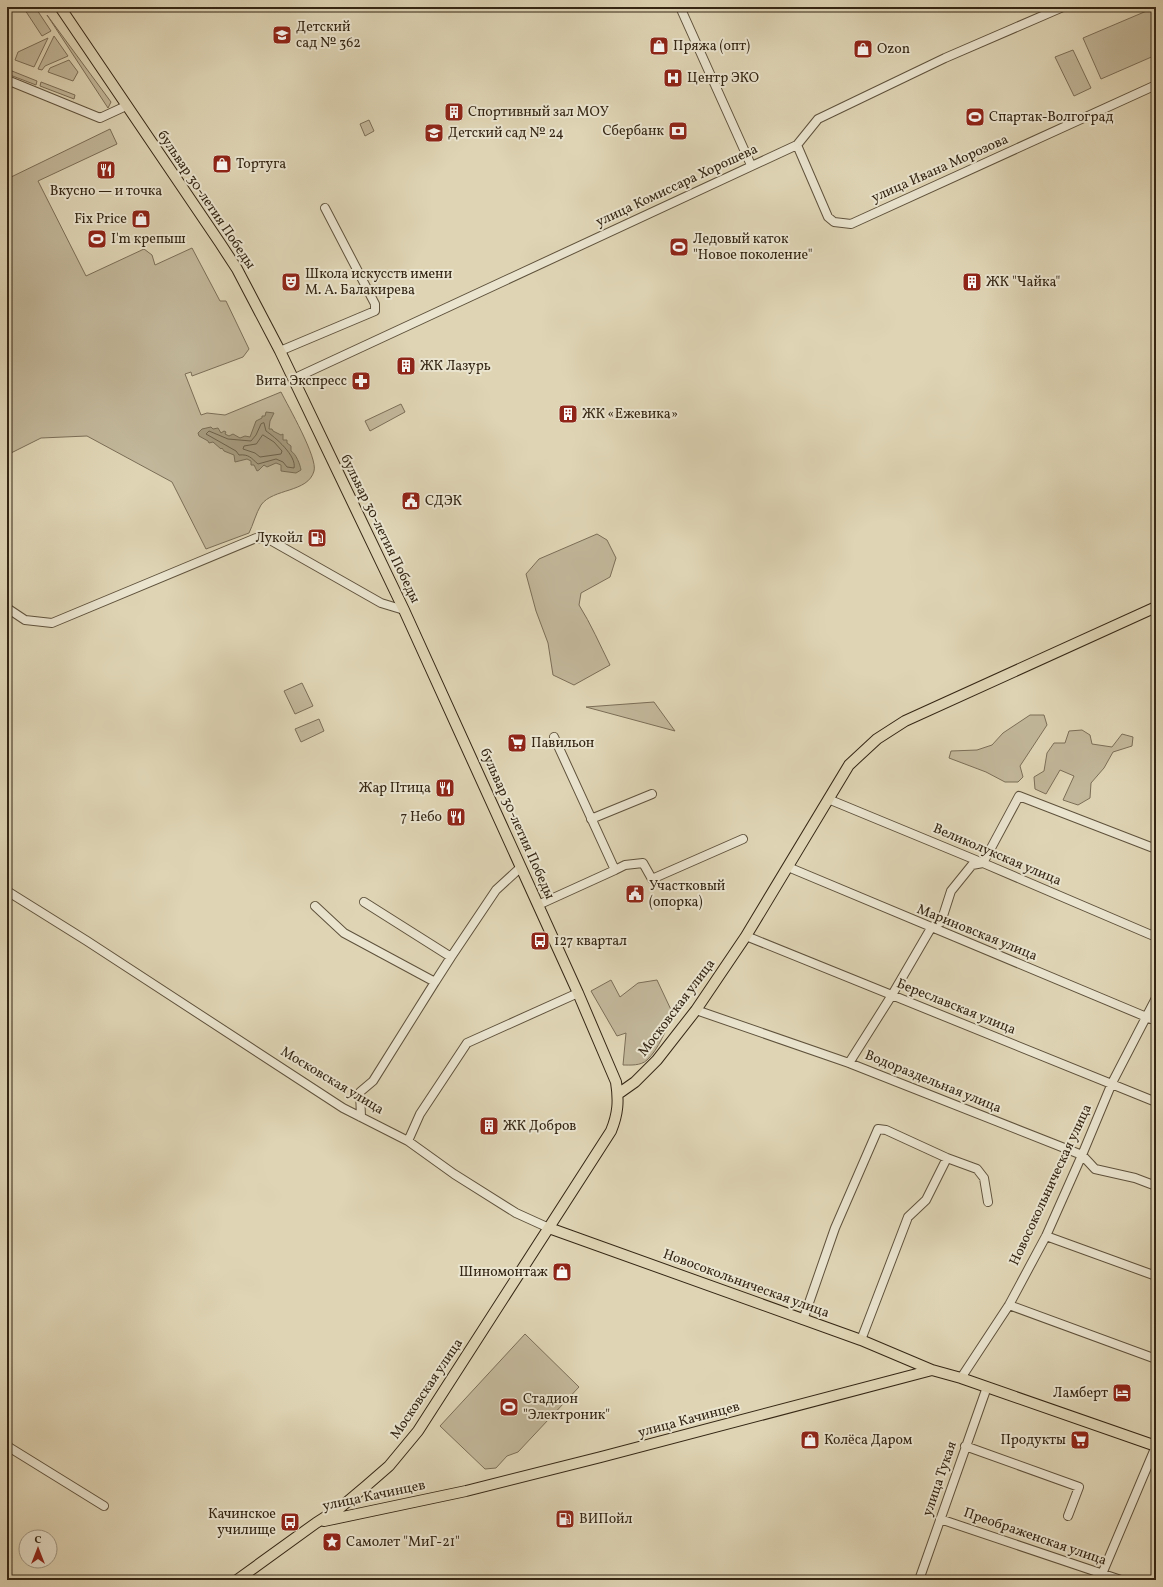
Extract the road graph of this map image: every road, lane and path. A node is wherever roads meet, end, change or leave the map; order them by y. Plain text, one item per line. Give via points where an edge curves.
1 (60, 7) edge
2 (680, 7) edge
3 (1063, 7) edge
4 (7, 80) edge
5 (1156, 84) edge
6 (126, 106) junction
7 (797, 145) junction
8 (751, 165) junction
9 (325, 208) dead end
10 (280, 351) junction
11 (293, 379) junction
12 (1156, 607) edge
13 (7, 608) edge
14 (404, 610) junction
15 (554, 737) dead end
16 (652, 794) dead end
17 (828, 799) junction
18 (591, 818) junction
19 (743, 839) dead end
20 (1156, 849) edge
21 (984, 863) junction
22 (520, 867) junction
23 (788, 867) junction
24 (615, 870) junction
25 (7, 891) edge
26 (364, 902) dead end
27 (538, 904) junction
28 (316, 906) dead end
29 (931, 928) junction
30 (746, 936) junction
31 (1156, 937) edge
32 (451, 957) junction
33 (435, 982) junction
34 (578, 993) junction
35 (892, 995) junction
36 (1156, 998) edge
37 (696, 1010) junction
38 (1146, 1016) junction
39 (1156, 1021) edge
40 (849, 1062) junction
41 (1112, 1083) junction
42 (618, 1094) junction
43 (1156, 1102) edge
44 (361, 1117) junction
45 (408, 1141) junction
46 (1082, 1155) junction
47 (947, 1158) junction
48 (1156, 1186) edge
49 (988, 1202) dead end
50 (549, 1228) junction
51 (1046, 1236) junction
52 (1156, 1276) edge
53 (1009, 1305) junction
54 (803, 1320) junction
55 (861, 1340) junction
56 (1156, 1358) edge
57 (932, 1370) junction
58 (961, 1378) junction
59 (987, 1387) junction
60 (7, 1446) edge
61 (965, 1446) junction
62 (1156, 1446) edge
63 (104, 1506) dead end
64 (1068, 1516) dead end
65 (940, 1520) junction
66 (316, 1523) junction
67 (1102, 1574) junction
68 (237, 1580) edge
69 (919, 1580) edge
70 (1121, 1580) edge

1 - 6 main road, бульвар 30-летия Победы
2 - 8 street
3 - 7 street via 945,58 818,119
4 - 6 street via 100,118
5 - 7 street, улица Ивана Морозова via 851,224 834,222 828,217
6 - 10 main road, бульвар 30-летия Победы via 237,269
7 - 8 street, улица Комиссара Хорошева
8 - 11 street, улица Комиссара Хорошева
9 - 10 street via 375,304 375,311
10 - 11 main road, бульвар 30-летия Победы
11 - 14 main road, бульвар 30-летия Победы
12 - 17 main road, Московская улица via 905,721 877,739 849,765
13 - 14 street via 25,620 52,623 256,538 270,540 381,603
14 - 22 main road, бульвар 30-летия Победы
15 - 18 street
16 - 18 street
17 - 21 street, Великолукская улица
17 - 23 main road, Московская улица
18 - 24 street
19 - 24 street via 652,879 643,863
20 - 21 street via 1019,796
21 - 29 street via 972,865 951,892 941,922
21 - 31 street, Великолукская улица
22 - 27 main road, бульвар 30-летия Победы
22 - 32 street via 496,890
23 - 29 street, Мариновская улица
23 - 30 main road, Московская улица
24 - 27 street
25 - 44 street, Московская улица via 342,1108
26 - 32 street
27 - 34 main road, бульвар 30-летия Победы
28 - 33 street via 344,933
29 - 35 street
29 - 38 street, Мариновская улица
30 - 35 street, Береславская улица
30 - 37 main road, Московская улица
32 - 33 street
33 - 44 street via 373,1081 360,1092
34 - 42 main road, бульвар 30-летия Победы via 616,1082
34 - 45 street via 467,1043 420,1114
35 - 40 street
35 - 41 street, Береславская улица
36 - 38 street, Новосокольническая улица
37 - 40 street, Водораздельная улица
37 - 42 main road, Московская улица via 658,1060
38 - 39 street, Мариновская улица
38 - 41 street, Новосокольническая улица
40 - 46 street, Водораздельная улица
41 - 43 street, Береславская улица
41 - 46 street, Новосокольническая улица
42 - 50 main road, Московская улица via 618,1110 611,1131
44 - 45 street, Московская улица
45 - 50 street, Московская улица via 516,1213
46 - 48 street, Водораздельная улица via 1095,1169 1135,1178
46 - 51 street, Новосокольническая улица
47 - 49 street via 976,1169 984,1178
47 - 54 street via 886,1130 876,1131 835,1228
47 - 55 street via 926,1200 908,1217
50 - 54 main road, Новосокольническая улица
50 - 66 main road, Московская улица via 418,1431 380,1474 341,1507
51 - 52 street
51 - 53 street, Новосокольническая улица
53 - 56 street
53 - 58 street, Новосокольническая улица
54 - 55 main road, Новосокольническая улица
55 - 57 main road, Новосокольническая улица
57 - 58 main road
57 - 66 main road, улица Качинцев via 466,1491
58 - 59 main road
59 - 61 street, улица Тукая
59 - 62 main road
60 - 63 street
61 - 64 street via 1079,1487
61 - 65 street, улица Тукая
62 - 67 street
65 - 67 street, Преображенская улица
65 - 69 street, улица Тукая
66 - 68 main road, улица Качинцев
67 - 70 street, Преображенская улица

